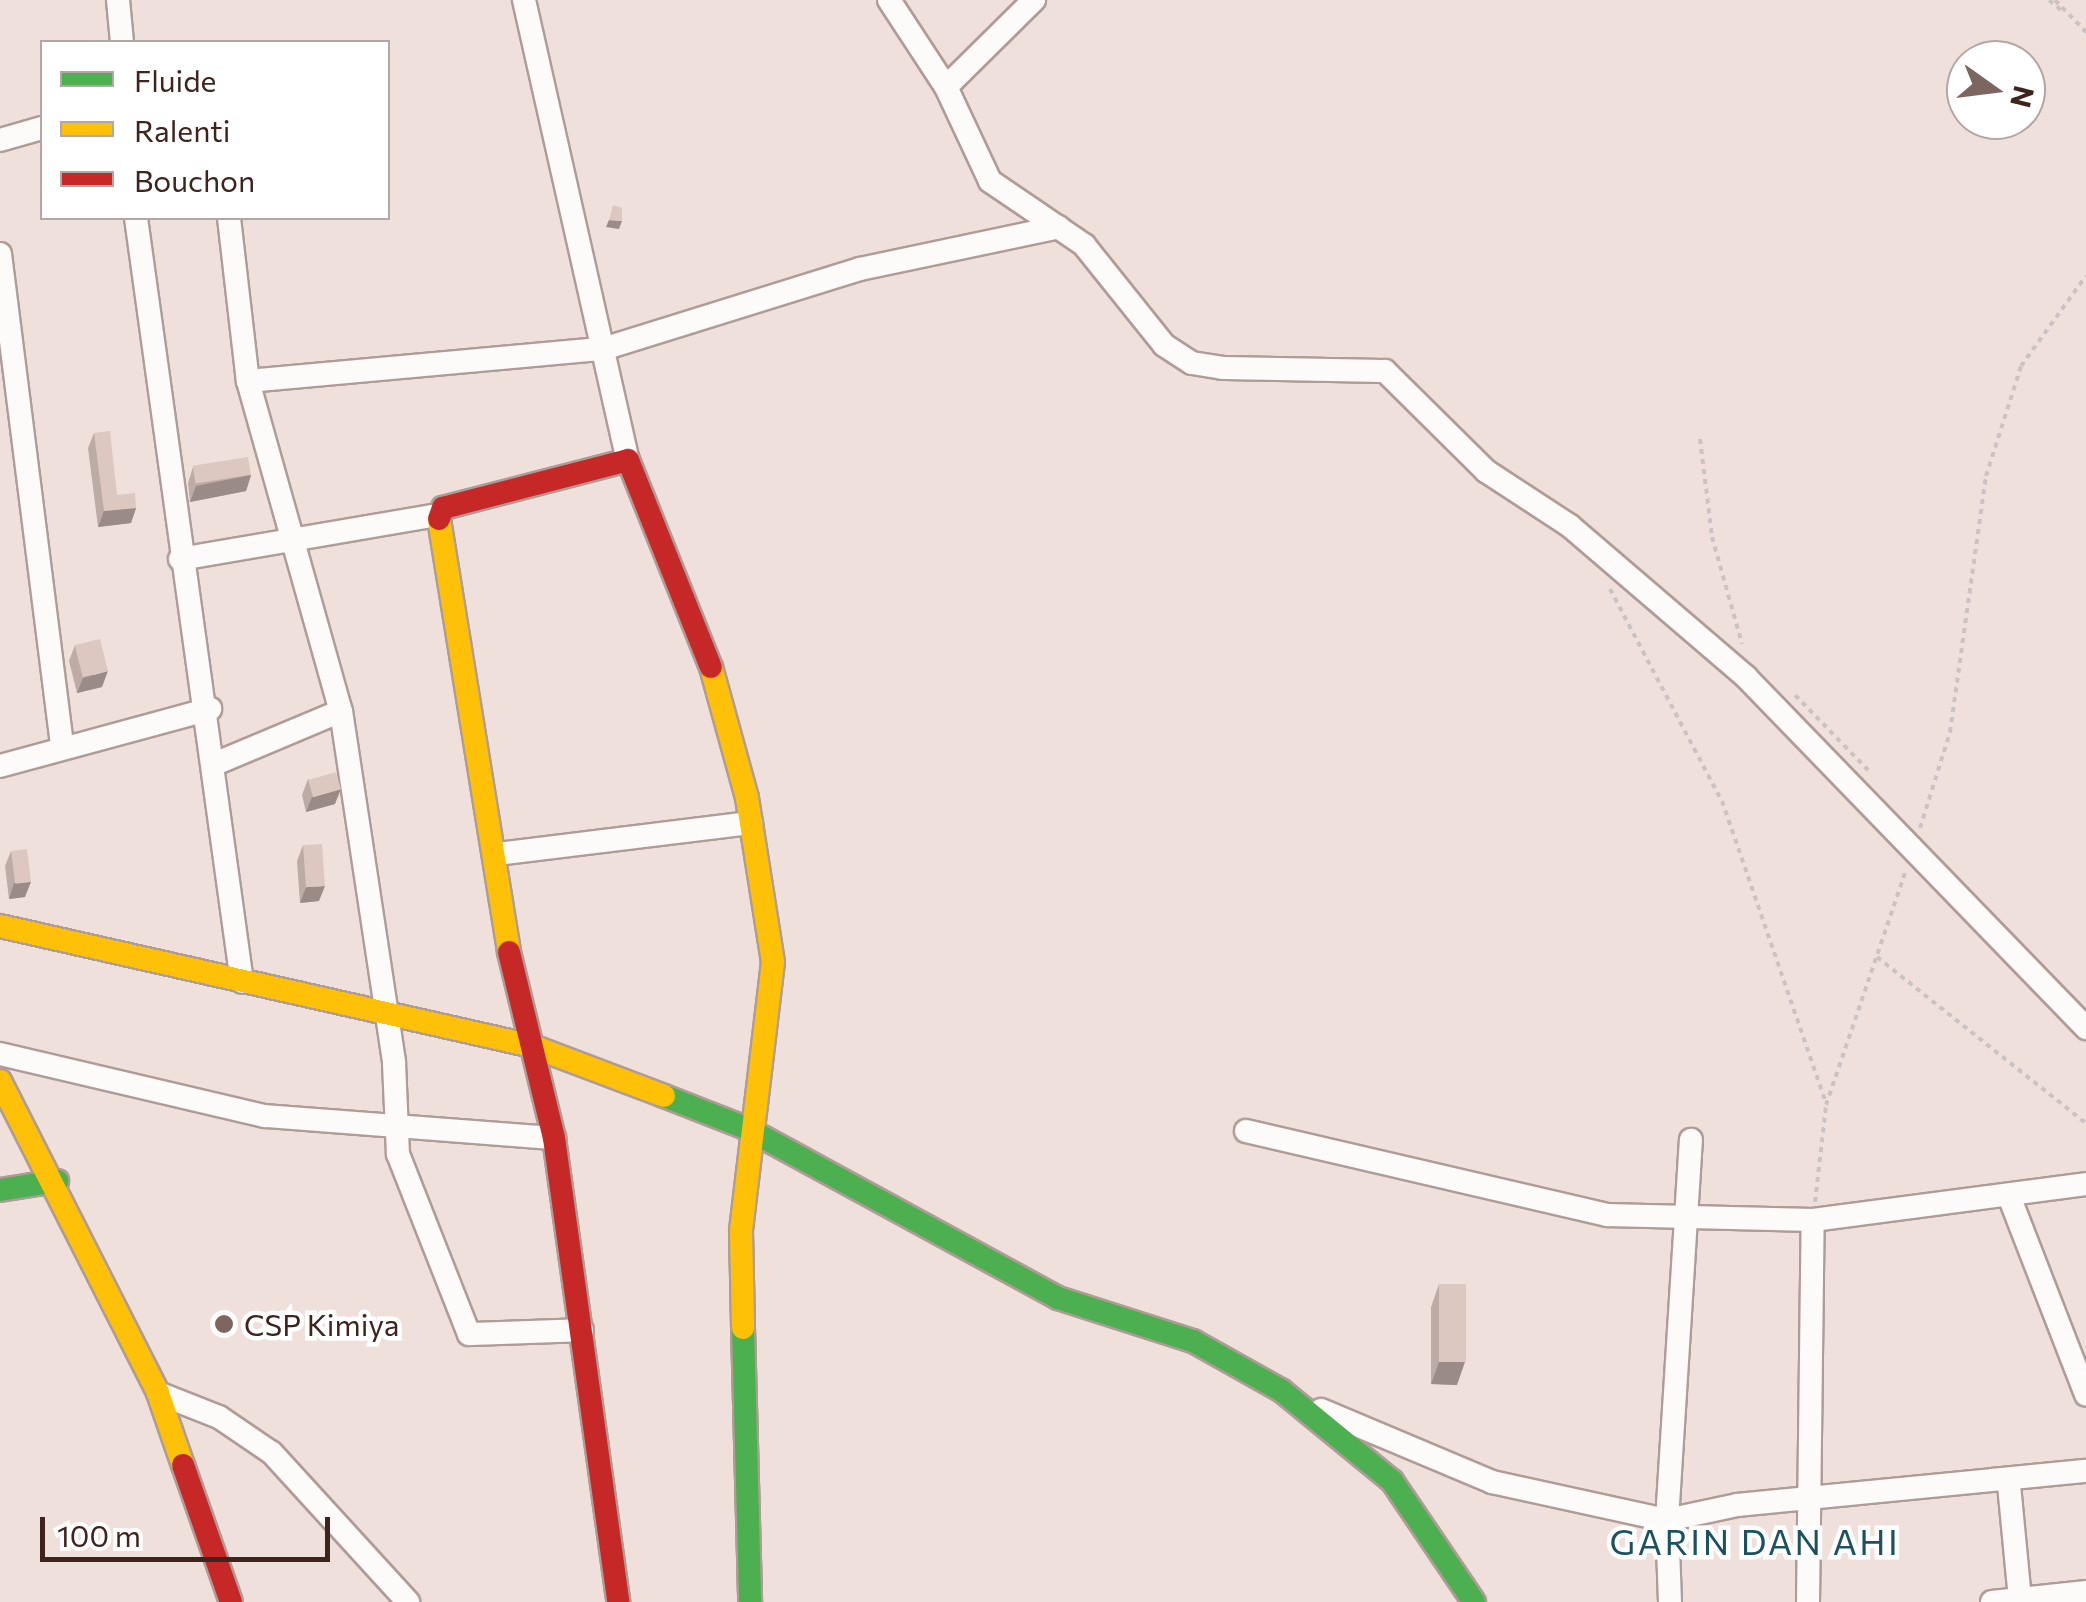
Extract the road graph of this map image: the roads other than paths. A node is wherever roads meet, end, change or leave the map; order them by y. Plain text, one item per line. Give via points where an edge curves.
1 (118, 0) edge
2 (524, 0) edge
3 (889, 0) edge
4 (1034, 0) edge
5 (122, 40) edge
6 (946, 87) junction
7 (40, 129) edge
8 (0, 140) edge
9 (136, 220) edge
10 (229, 220) edge
11 (1058, 227) junction
12 (0, 254) edge
13 (603, 349) junction
14 (248, 381) junction
15 (628, 460) junction
16 (438, 515) junction
17 (291, 543) junction
18 (180, 558) junction
19 (210, 710) junction
20 (341, 711) junction
21 (62, 746) junction
22 (218, 763) junction
23 (0, 766) edge
24 (751, 823) junction
25 (498, 854) junction
26 (0, 926) edge
27 (242, 982) junction
28 (387, 1018) junction
29 (2086, 1028) edge
30 (532, 1046) junction
31 (0, 1054) edge
32 (0, 1082) edge
33 (390, 1126) junction
34 (746, 1128) junction
35 (1246, 1130) dead end
36 (554, 1138) junction
37 (1691, 1140) dead end
38 (57, 1181) junction
39 (2086, 1184) edge
40 (0, 1190) edge
41 (2009, 1196) junction
42 (1685, 1218) junction
43 (1813, 1220) junction
44 (582, 1330) junction
45 (1282, 1390) junction
46 (158, 1393) junction
47 (2086, 1395) edge
48 (2086, 1471) edge
49 (2010, 1485) junction
50 (1810, 1498) junction
51 (1666, 1520) junction
52 (2086, 1592) edge
53 (2020, 1600) edge
54 (231, 1602) edge
55 (408, 1602) edge
56 (618, 1602) edge
57 (750, 1602) edge
58 (1474, 1602) edge
59 (1670, 1602) edge
60 (1808, 1602) edge
61 (1992, 1602) edge

1 - 5 street
2 - 13 street
3 - 6 street
4 - 6 street
6 - 11 street via 990,181
7 - 8 street
9 - 18 street
10 - 14 street
11 - 13 street via 860,269
11 - 29 street via 1084,245 1164,345 1192,364 1385,370 1486,471 1570,526 1746,677 1916,838
12 - 21 street
13 - 14 street
13 - 15 street
14 - 17 street
15 - 16 main road
15 - 24 main road via 710,662
16 - 17 street
16 - 25 main road
17 - 18 street
17 - 20 street
18 - 19 street
19 - 21 street
19 - 22 street
20 - 22 street
20 - 28 street
21 - 23 street
22 - 27 street
24 - 25 street
24 - 34 main road via 772,962 771,1036
25 - 30 main road via 504,934
26 - 27 main road
27 - 28 main road
28 - 30 main road
28 - 33 street
30 - 34 main road
30 - 36 main road
31 - 33 street via 264,1116
32 - 38 main road
33 - 36 street
33 - 44 street via 469,1334
34 - 45 main road via 1058,1298 1193,1341
34 - 57 main road
35 - 42 street via 1592,1212
36 - 44 main road
37 - 42 street
38 - 40 main road
38 - 46 main road
39 - 41 street
41 - 43 street
41 - 47 street
42 - 43 street
42 - 51 street
43 - 50 street
44 - 56 main road
45 - 51 street via 1453,1469 1566,1504
45 - 58 main road via 1392,1481
46 - 54 main road
46 - 55 street via 272,1453
48 - 49 street
49 - 50 street
49 - 53 street
50 - 51 street
50 - 60 street
51 - 59 street
52 - 53 street
53 - 61 street

